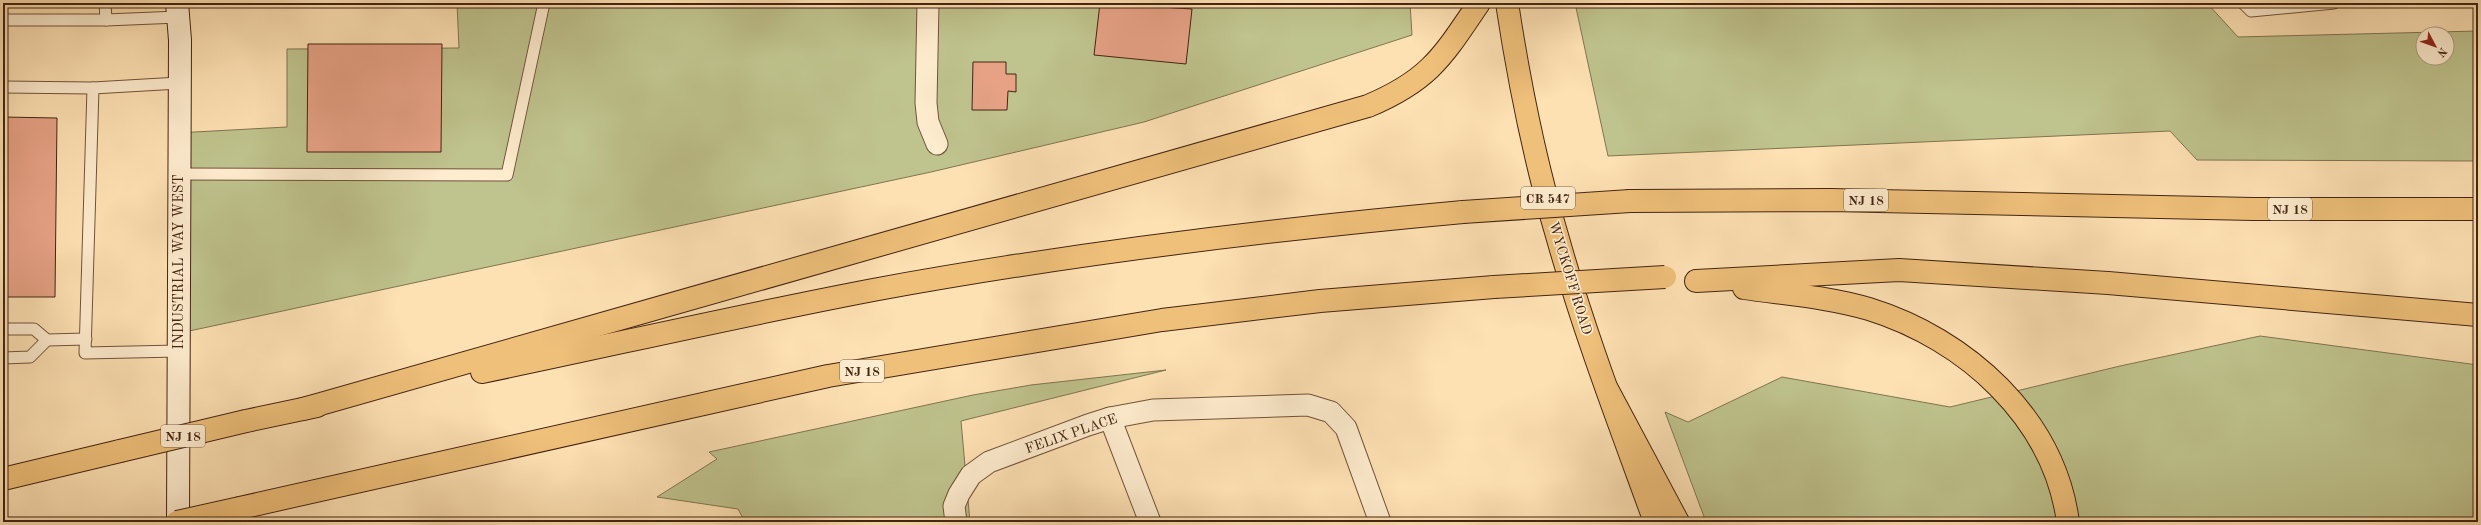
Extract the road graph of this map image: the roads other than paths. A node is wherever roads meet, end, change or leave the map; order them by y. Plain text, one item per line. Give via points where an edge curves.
1 (105, 3) edge
2 (544, 3) edge
3 (928, 3) edge
4 (1479, 3) edge
5 (1507, 3) edge
6 (2243, 3) edge
7 (2334, 3) edge
8 (178, 10) edge
9 (3, 20) edge
10 (106, 20) junction
11 (179, 83) junction
12 (3, 87) edge
13 (93, 88) junction
14 (937, 144) dead end
15 (179, 174) junction
16 (2478, 210) edge
17 (1696, 281) junction
18 (2478, 315) edge
19 (3, 329) edge
20 (86, 339) junction
21 (47, 340) junction
22 (178, 351) junction
23 (3, 358) edge
24 (1607, 389) junction
25 (303, 409) junction
26 (1110, 418) junction
27 (3, 479) edge
28 (955, 514) edge
29 (178, 522) edge
30 (1150, 522) edge
31 (1380, 522) edge
32 (1655, 522) edge
33 (1678, 522) edge
34 (2068, 522) edge

1 - 10 lane
2 - 15 lane via 507,175
3 - 14 street via 926,103 928,122
4 - 25 main road via 1445,54 1430,70 1418,80 1368,106
5 - 24 main road, WYCKOFF ROAD / CR 547 via 1526,108 1557,239
6 - 7 lane via 2251,11
8 - 10 lane
8 - 11 street, INDUSTRIAL WAY WEST
9 - 10 lane
11 - 13 lane
11 - 15 street, INDUSTRIAL WAY WEST
12 - 13 lane
13 - 20 lane
15 - 22 street, INDUSTRIAL WAY WEST
16 - 25 main road, NJ 18, bridge via 2245,209 1831,200 1630,201 1463,212 1204,238 881,289
17 - 18 main road, NJ 18 via 1899,270 2108,283
17 - 29 main road, NJ 18, bridge via 1665,277 1494,287 1320,301 1162,320 828,376
17 - 34 main road via 1837,302 1870,310 1924,332 1952,348 1993,380 2024,415 2041,442 2056,476
19 - 21 lane via 34,329
20 - 21 lane
20 - 22 lane via 85,353
21 - 23 lane via 30,357
22 - 29 street, INDUSTRIAL WAY WEST
24 - 32 main road, WYCKOFF ROAD / CR 547
24 - 33 main road
25 - 27 main road, NJ 18, bridge
26 - 28 street, FELIX PLACE via 989,462 971,475 959,494
26 - 30 street
26 - 31 street, FELIX PLACE via 1154,410 1308,405 1331,412 1346,428

